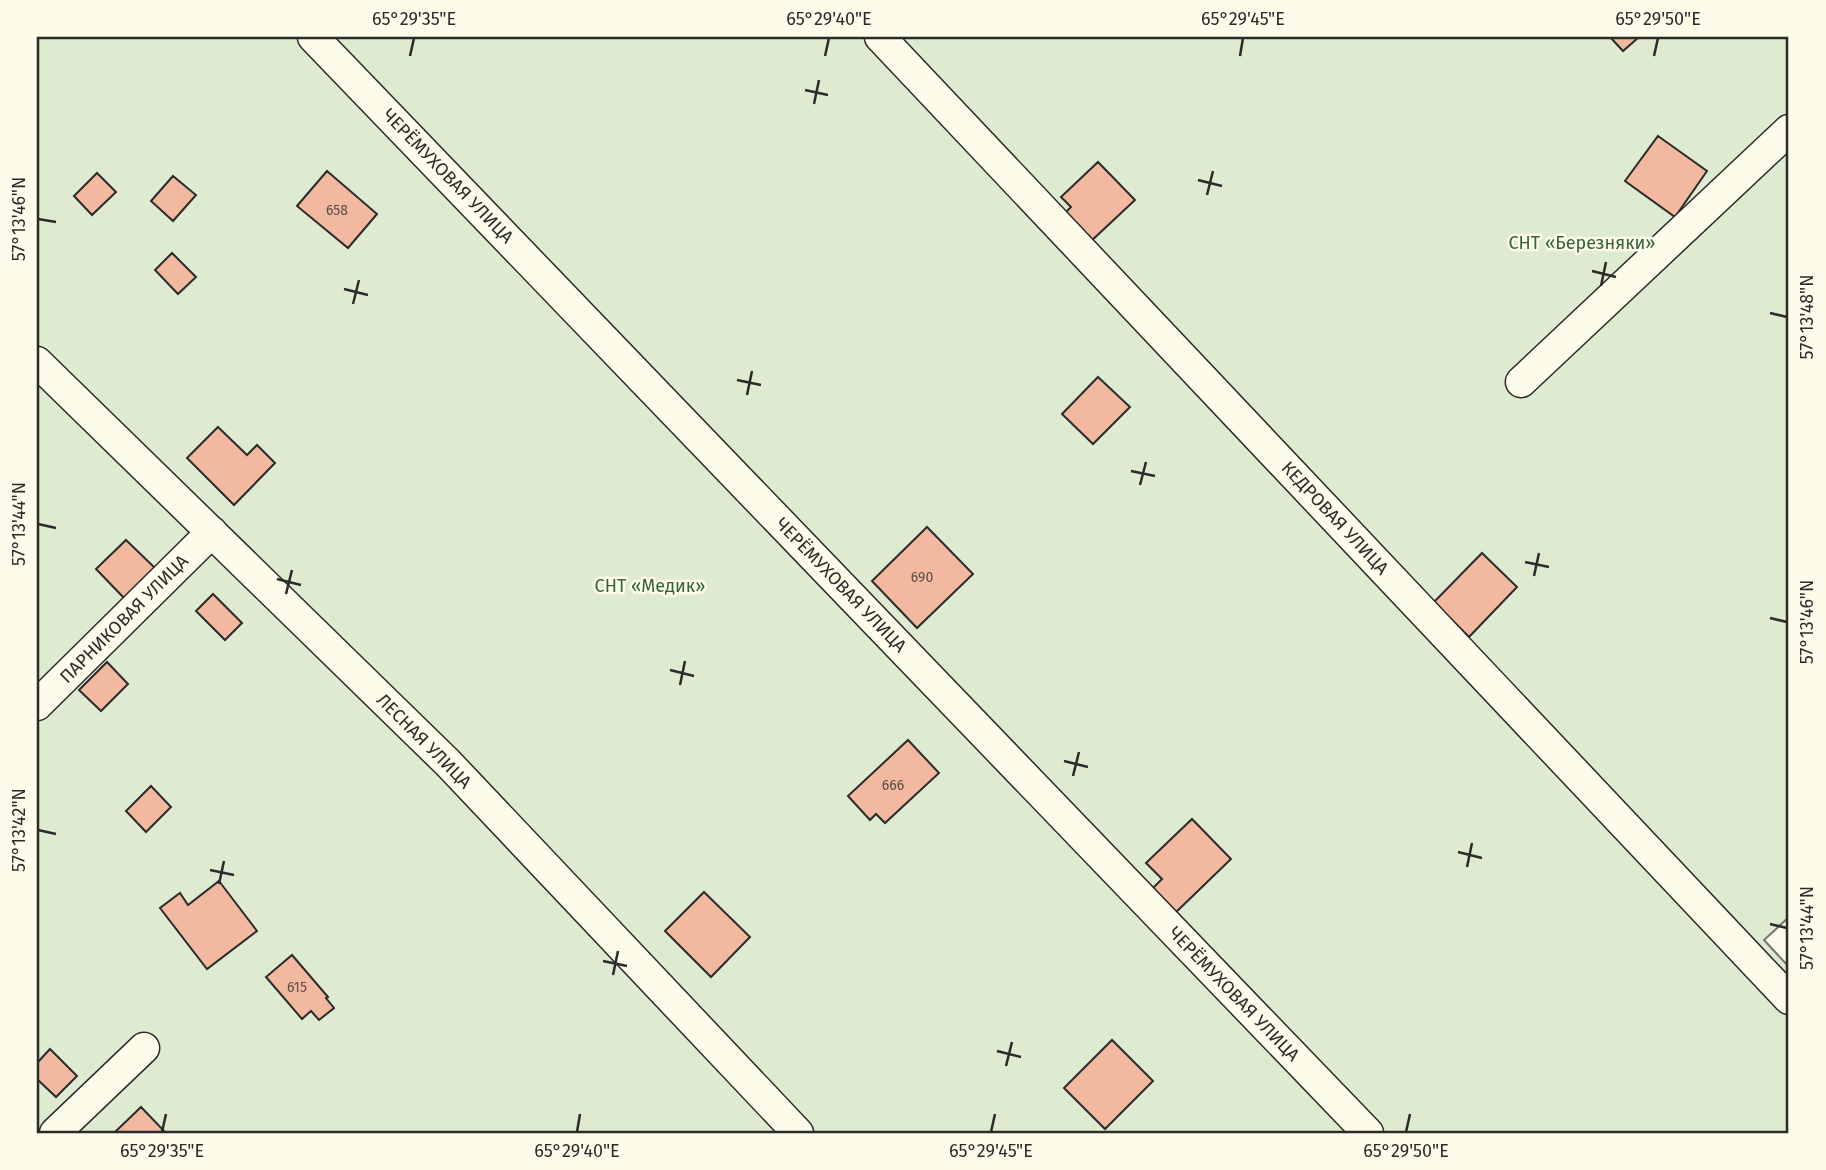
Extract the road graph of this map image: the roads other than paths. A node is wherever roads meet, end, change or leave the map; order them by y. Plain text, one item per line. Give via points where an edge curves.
1 (313, 37) edge
2 (880, 37) edge
3 (1789, 130) edge
4 (37, 362) edge
5 (1521, 382) dead end
6 (212, 532) junction
7 (37, 705) edge
8 (1789, 999) edge
9 (144, 1048) dead end
10 (55, 1133) edge
11 (798, 1133) edge
12 (1368, 1133) edge

1 - 12 street, ЧЕРЁМУХОВАЯ УЛИЦА
2 - 8 street, КЕДРОВАЯ УЛИЦА
3 - 5 street
4 - 6 street, ЛЕСНАЯ УЛИЦА
6 - 7 street, ПАРНИКОВАЯ УЛИЦА
6 - 11 street, ЛЕСНАЯ УЛИЦА via 448,762
9 - 10 street

